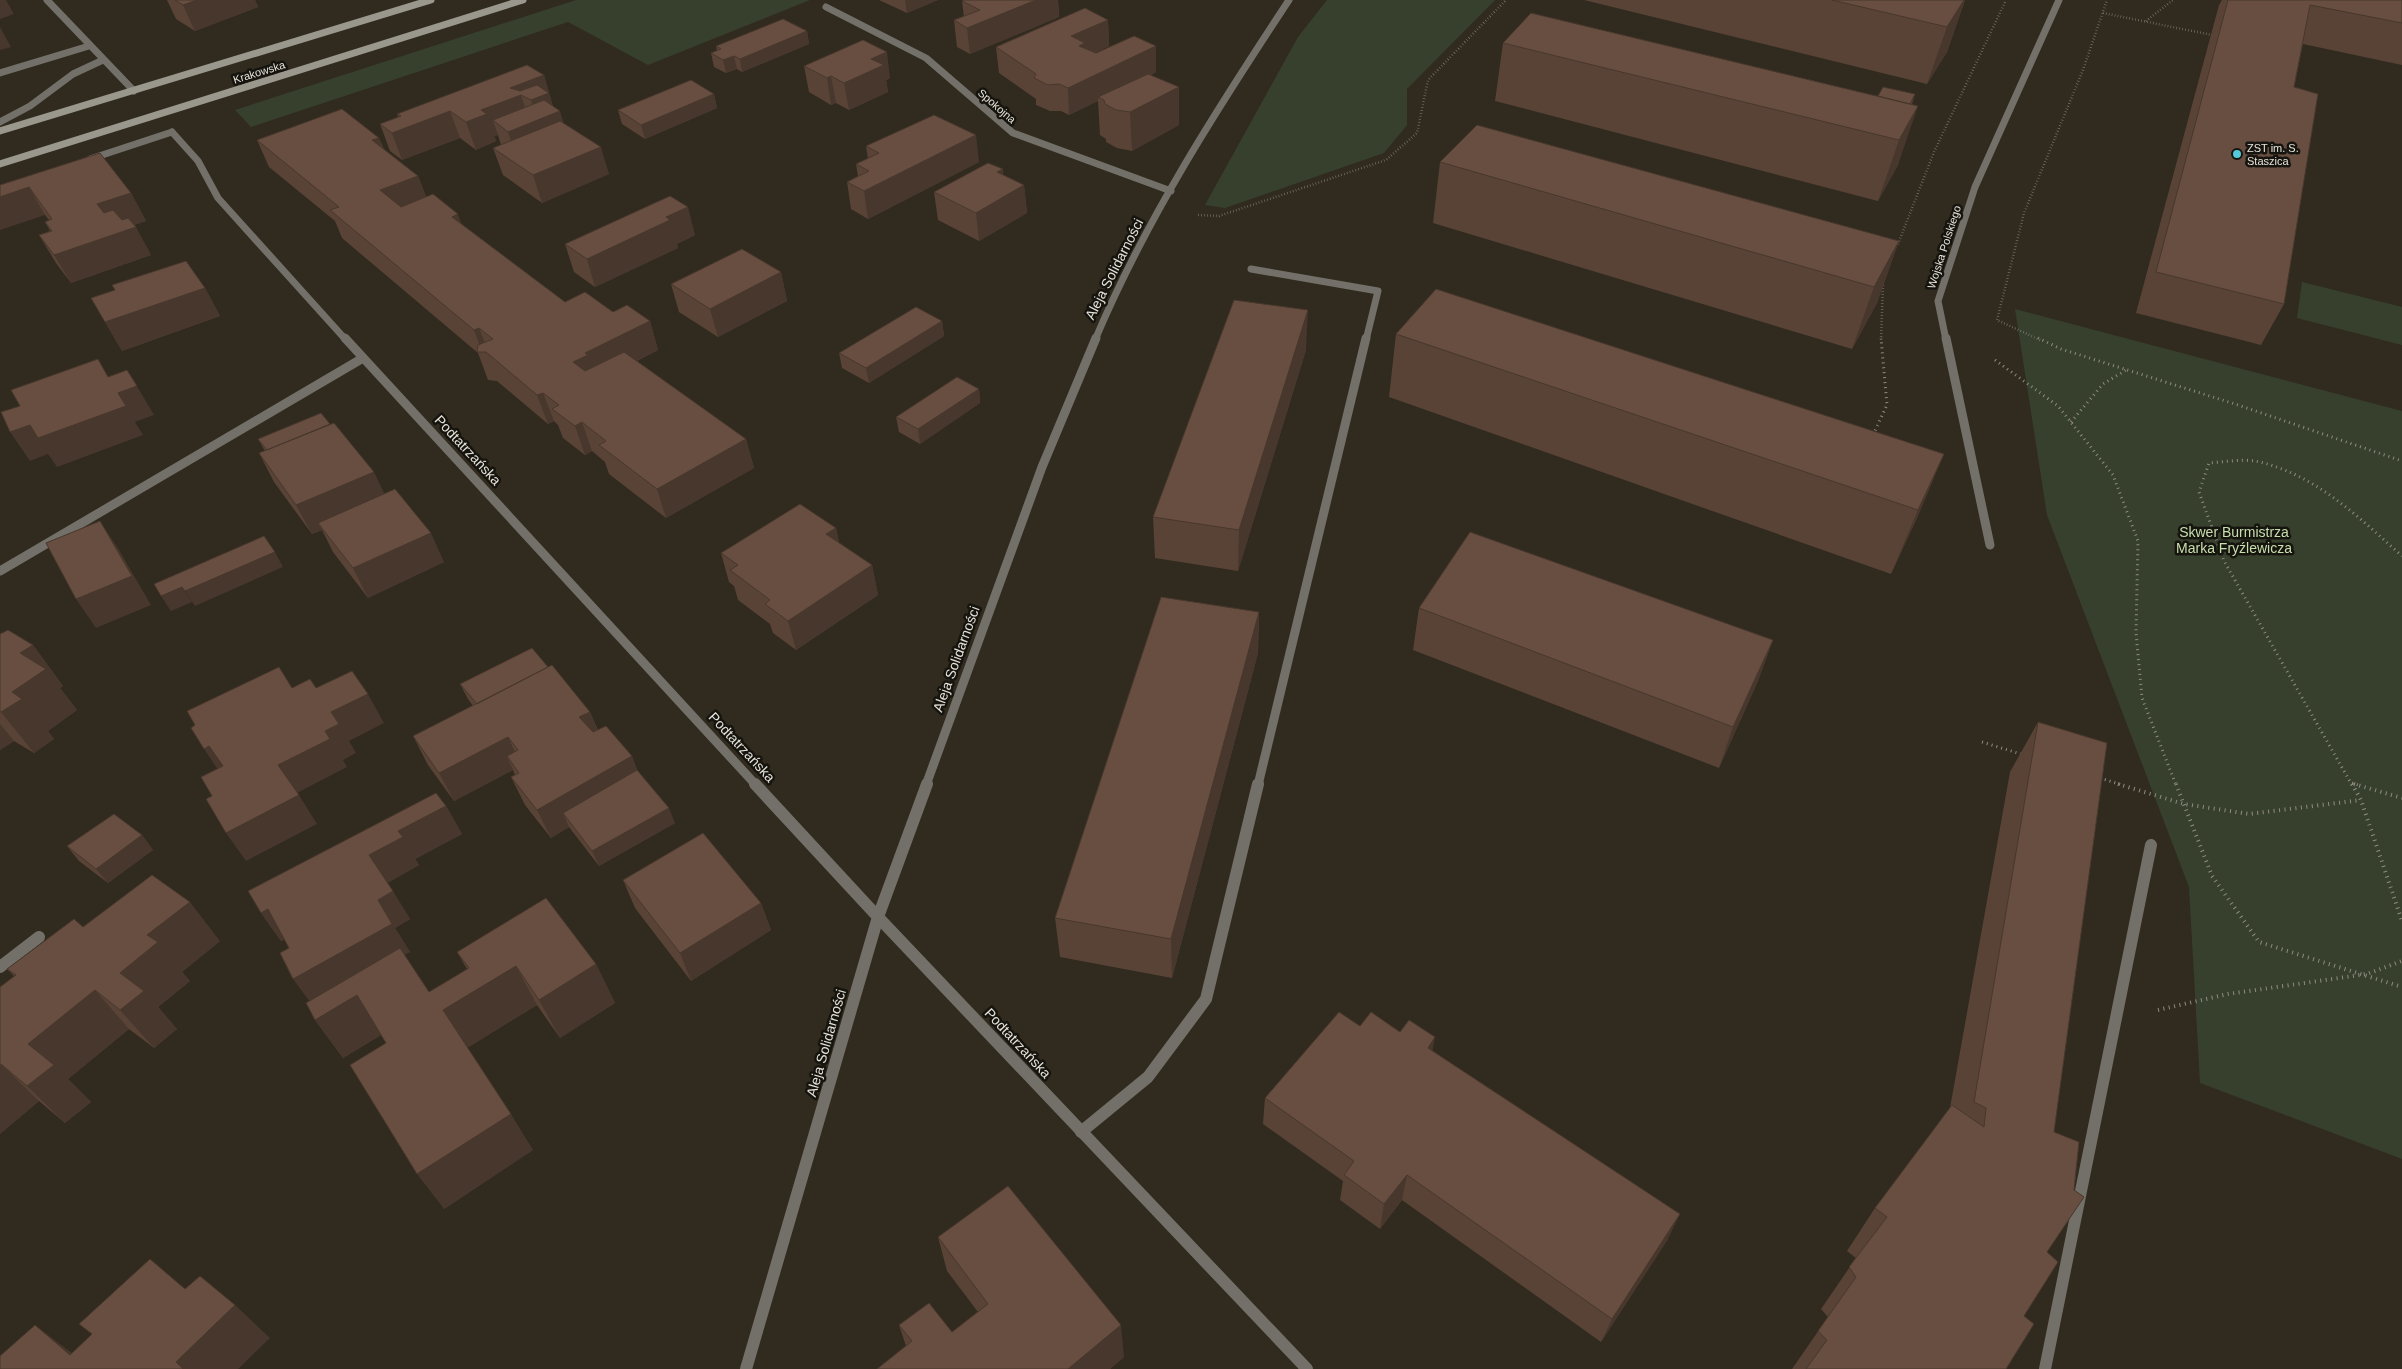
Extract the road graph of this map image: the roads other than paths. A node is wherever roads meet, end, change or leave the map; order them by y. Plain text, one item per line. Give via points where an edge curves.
1 (47, 0) edge
2 (431, 0) edge
3 (524, 0) edge
4 (1289, 0) edge
5 (2059, 0) edge
6 (826, 7) dead end
7 (89, 46) junction
8 (103, 60) junction
9 (0, 73) edge
10 (134, 91) junction
11 (0, 122) edge
12 (0, 131) edge
13 (82, 162) edge
14 (0, 164) edge
15 (1171, 191) junction
16 (1251, 269) dead end
17 (362, 358) junction
18 (1990, 545) dead end
19 (0, 571) edge
20 (2151, 845) dead end
21 (878, 917) junction
22 (39, 937) dead end
23 (0, 967) edge
24 (1081, 1132) junction
25 (746, 1369) edge
26 (1307, 1369) edge
27 (2045, 1369) edge

1 - 7 street
2 - 10 main road, Krakowska
3 - 14 main road, Krakowska
4 - 15 street, Aleja Solidarności via 1212,117
5 - 18 street, Wojska Polskiego via 1975,187 1938,301
6 - 15 street, Spokojna via 926,58 1013,133
7 - 8 street
7 - 9 street
8 - 10 street
8 - 11 street via 73,74 30,106
10 - 12 main road, Krakowska
13 - 17 street, Podtatrzańska via 172,132 198,161 218,198
15 - 21 street, Aleja Solidarności via 1117,288 1042,467
16 - 24 street via 1378,291 1206,999 1148,1077
17 - 19 street
17 - 21 street, Podtatrzańska
20 - 27 street
21 - 24 street, Podtatrzańska
21 - 25 street, Aleja Solidarności
22 - 23 street
24 - 26 street, Podtatrzańska

